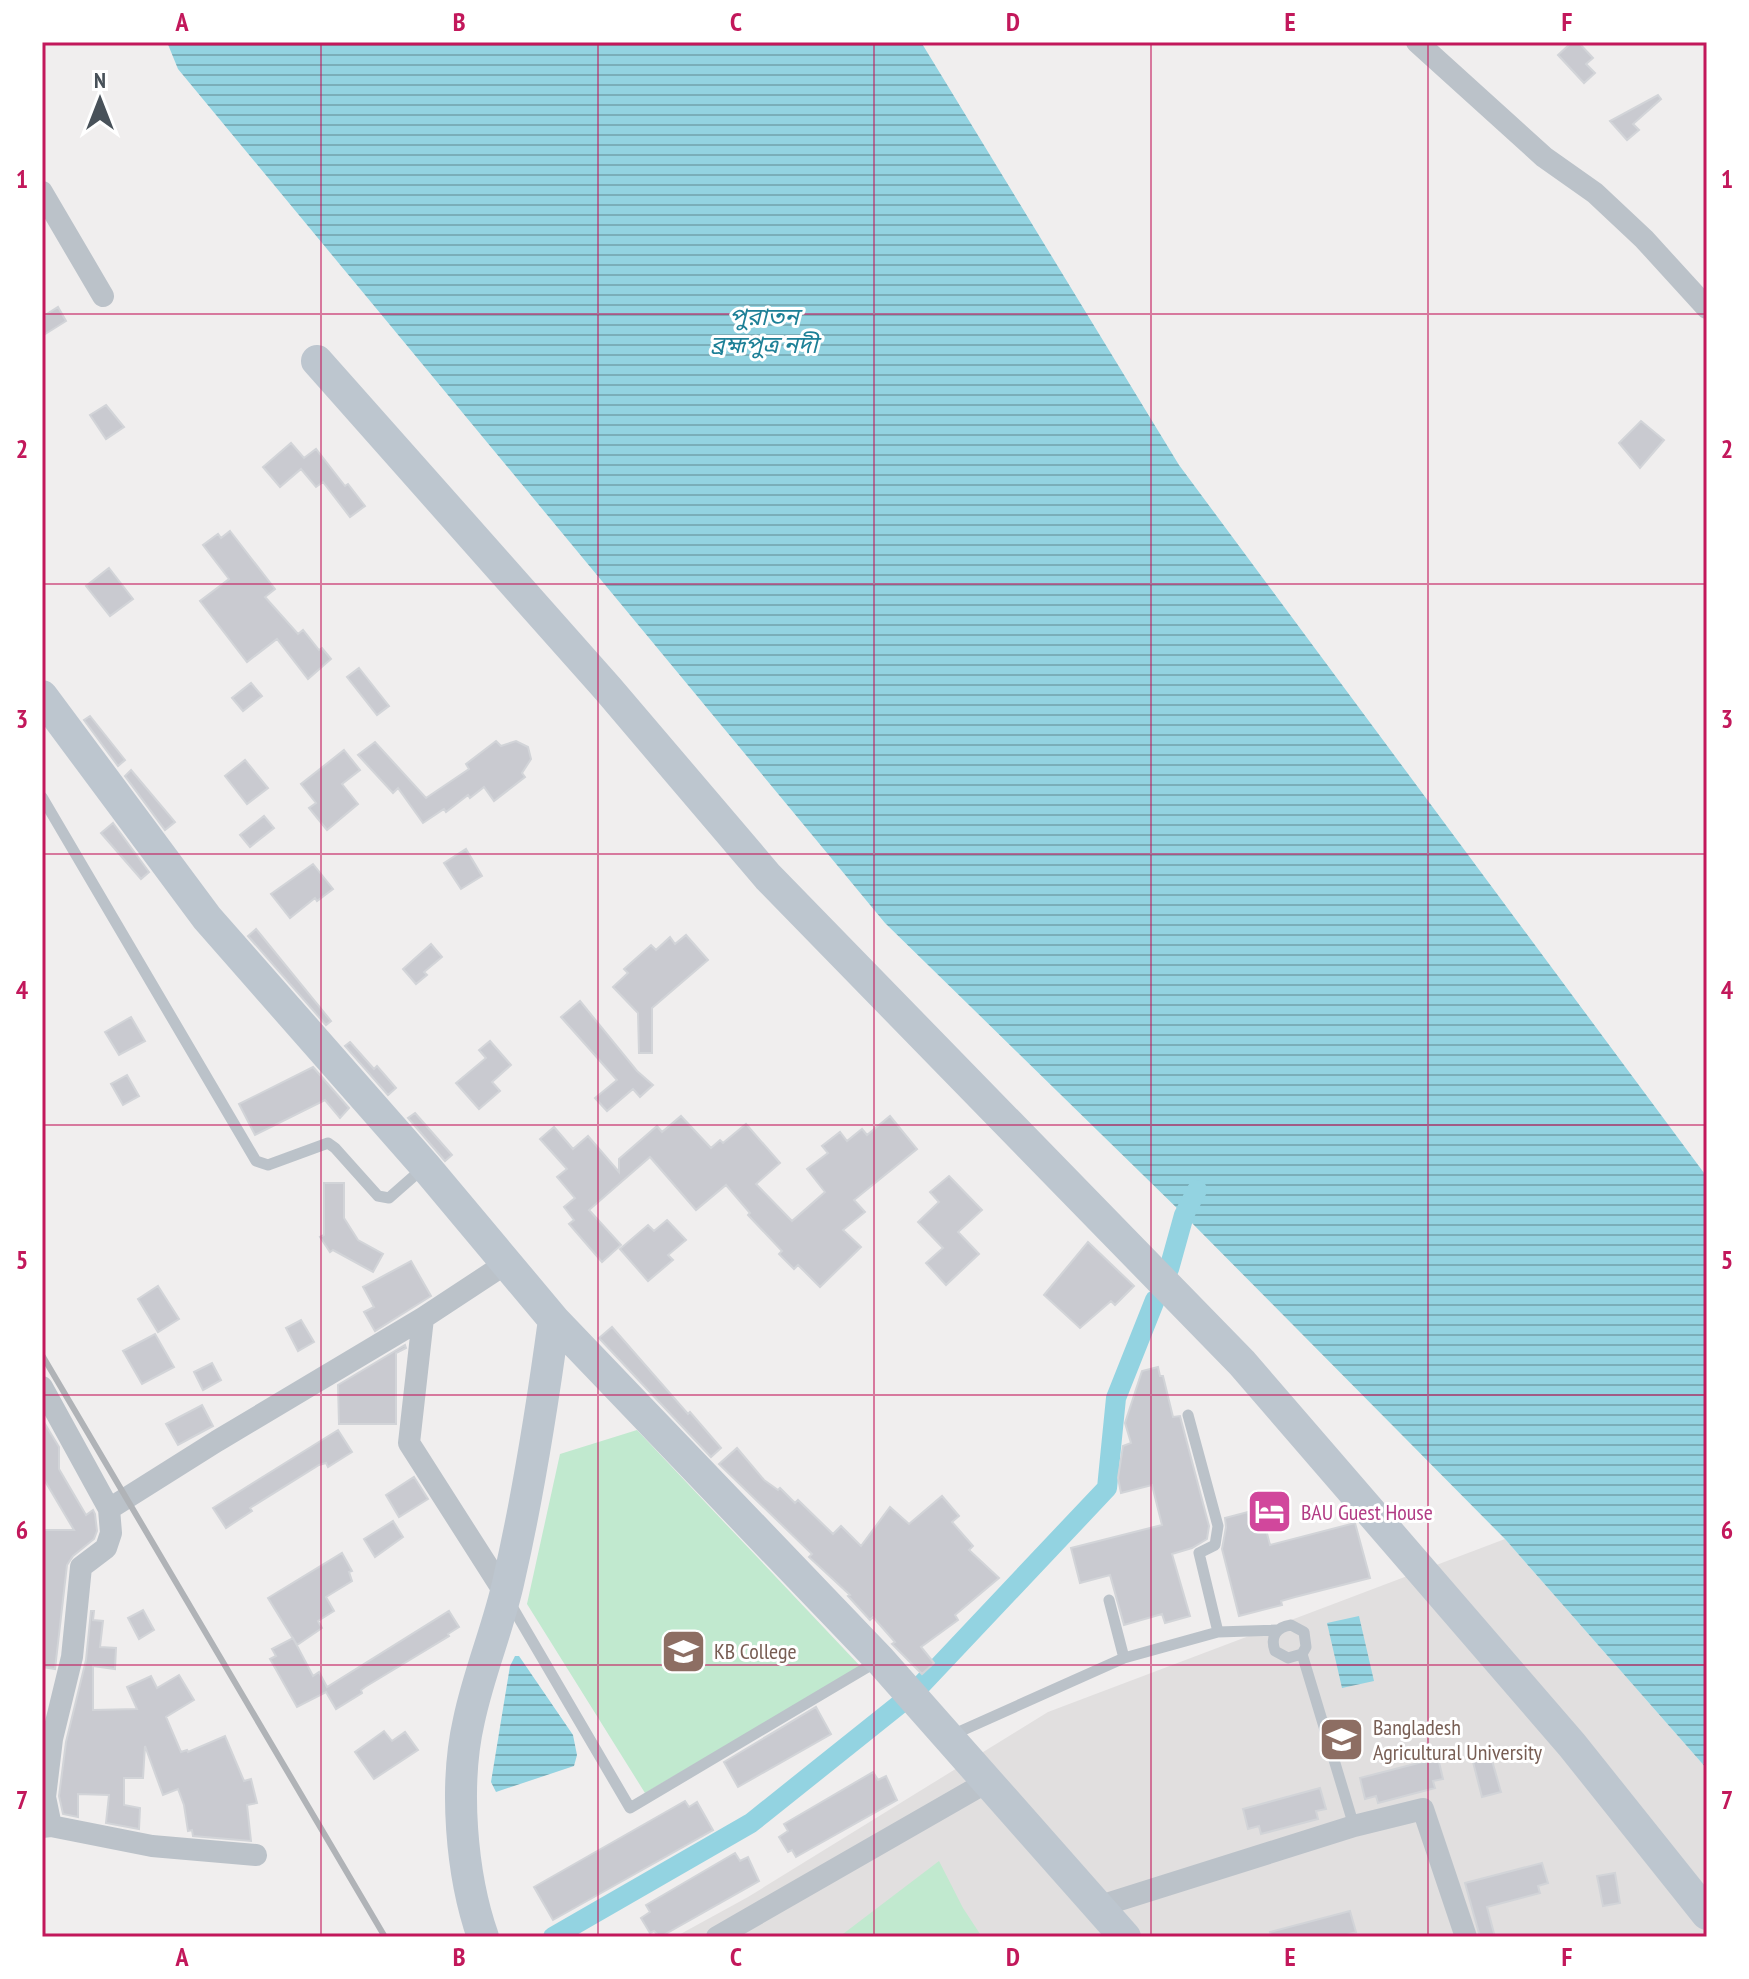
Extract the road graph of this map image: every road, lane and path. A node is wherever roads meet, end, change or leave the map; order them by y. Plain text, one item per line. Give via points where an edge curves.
1 (1417, 42) edge
2 (42, 192) edge
3 (103, 296) dead end
4 (1707, 308) edge
5 (317, 361) dead end
6 (42, 696) edge
7 (42, 797) edge
8 (425, 1166) junction
9 (505, 1264) junction
10 (423, 1318) junction
11 (554, 1320) junction
12 (42, 1387) edge
13 (1188, 1415) dead end
14 (109, 1509) junction
15 (506, 1595) junction
16 (1109, 1600) dead end
17 (1277, 1630) junction
18 (1218, 1632) junction
19 (1302, 1654) junction
20 (1124, 1658) junction
21 (880, 1660) junction
22 (948, 1737) junction
23 (987, 1782) junction
24 (47, 1826) edge
25 (1354, 1826) junction
26 (256, 1855) dead end
27 (1097, 1907) junction
28 (1707, 1914) edge
29 (483, 1937) edge
30 (717, 1937) edge
31 (1125, 1937) edge
32 (1466, 1937) edge

1 - 4 street via 1544,157 1595,193
2 - 3 street
5 - 28 street via 768,877 1242,1363 1572,1745
6 - 8 street via 207,918
7 - 8 lane via 256,1161 268,1165 328,1143 383,1198
8 - 9 street
9 - 10 street
9 - 11 street
10 - 14 street
10 - 15 street via 409,1443
11 - 15 street via 530,1485
11 - 21 street
12 - 14 street
13 - 18 lane via 1218,1526 1215,1545 1199,1553
14 - 24 street via 106,1548 81,1567 72,1657 52,1739
15 - 21 lane via 630,1808
15 - 29 street via 462,1753 464,1835
16 - 20 lane
17 - 18 lane
17 - 19 lane via 1275,1651 1288,1658
17 - 19 lane via 1291,1625 1304,1632
18 - 20 lane
19 - 25 lane
20 - 22 lane
21 - 22 street
22 - 23 street
23 - 27 street
23 - 30 street
24 - 26 street via 152,1846
25 - 27 street
25 - 32 street via 1423,1809
27 - 31 street

